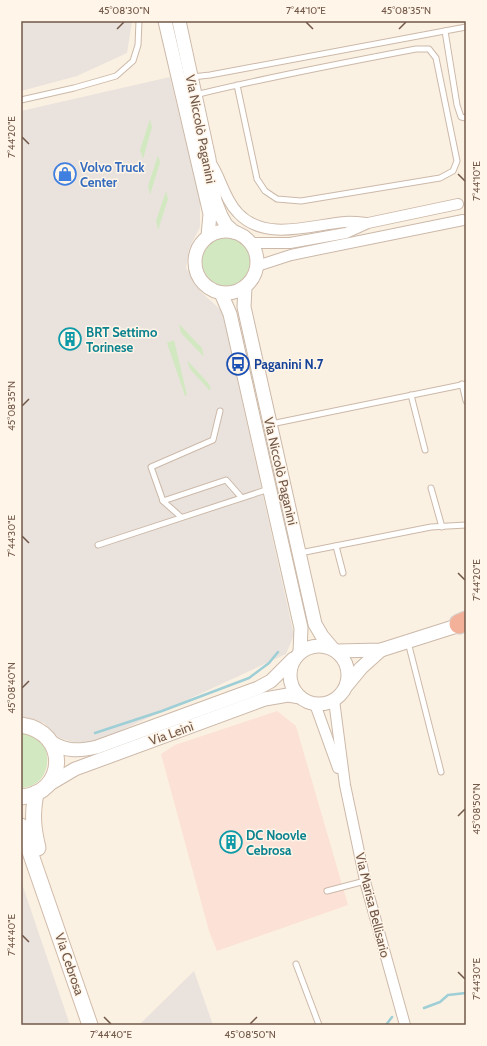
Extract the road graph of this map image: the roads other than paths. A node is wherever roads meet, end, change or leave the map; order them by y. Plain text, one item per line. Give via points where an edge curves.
1 (139, 21) edge
2 (165, 21) edge
3 (179, 21) edge
4 (466, 27) edge
5 (445, 31) junction
6 (191, 77) junction
7 (238, 85) junction
8 (195, 95) junction
9 (21, 100) edge
10 (466, 118) edge
11 (209, 159) junction
12 (458, 204) dead end
13 (463, 220) dead end
14 (368, 223) junction
15 (234, 232) junction
16 (208, 236) junction
17 (251, 243) junction
18 (257, 266) junction
19 (245, 287) junction
20 (221, 293) junction
21 (464, 384) edge
22 (411, 395) junction
23 (466, 401) edge
24 (220, 411) dead end
25 (270, 424) junction
26 (425, 450) dead end
27 (431, 488) dead end
28 (270, 489) junction
29 (241, 497) junction
30 (163, 501) junction
31 (180, 517) junction
32 (466, 525) edge
33 (442, 527) junction
34 (98, 545) dead end
35 (336, 546) junction
36 (299, 553) junction
37 (343, 573) dead end
38 (464, 623) edge
39 (408, 641) junction
40 (335, 650) junction
41 (381, 650) junction
42 (297, 656) junction
43 (347, 685) junction
44 (300, 698) junction
45 (334, 700) junction
46 (316, 704) junction
47 (21, 725) edge
48 (51, 742) junction
49 (441, 772) dead end
50 (344, 785) junction
51 (42, 790) junction
52 (21, 796) edge
53 (21, 826) edge
54 (365, 881) junction
55 (327, 891) dead end
56 (49, 904) junction
57 (296, 964) dead end
58 (90, 1025) edge
59 (319, 1025) edge
60 (405, 1025) edge

1 - 9 lane via 138,45 133,61 116,76
2 - 16 street, Via Niccolò Paganini via 210,214
3 - 6 street, Via Niccolò Paganini
4 - 5 lane
5 - 6 lane
5 - 10 lane via 456,105 461,117
6 - 8 street, Via Niccolò Paganini
7 - 7 lane via 416,49 429,50 436,58 457,162 453,171 440,178 301,201 277,199 265,191 257,179
7 - 8 lane
8 - 11 street, Via Niccolò Paganini
11 - 14 street via 217,172 225,196 238,214 254,225 278,230 346,222
11 - 15 street, Via Niccolò Paganini via 215,201 226,225
12 - 14 street
13 - 18 street via 291,255
14 - 17 street via 346,233 290,243
15 - 16 street via 225,231
15 - 17 street via 244,236
16 - 20 street via 200,244 196,254 197,274 207,286
17 - 18 street via 256,254
18 - 19 street via 253,278
19 - 20 street via 230,293
19 - 25 street, Via Niccolò Paganini via 244,307
20 - 28 street, Via Niccolò Paganini via 230,314
21 - 22 lane
21 - 23 lane
22 - 25 lane
22 - 26 lane
24 - 30 lane via 213,440 151,467
25 - 36 street, Via Niccolò Paganini
27 - 33 lane
28 - 29 lane
28 - 42 street, Via Niccolò Paganini via 301,628
29 - 30 lane via 226,480
29 - 31 lane
30 - 31 lane
31 - 34 lane
32 - 33 lane
33 - 35 lane
35 - 36 lane
35 - 37 lane
36 - 40 street, Via Niccolò Paganini via 315,624
38 - 39 street
39 - 41 street
39 - 49 lane
40 - 41 street
40 - 42 street via 318,645 308,647
40 - 43 street via 347,666
41 - 43 street
42 - 44 street via 290,668 289,678 292,688
42 - 48 street, Via Leinì via 271,681 258,688 97,747 68,750
43 - 45 street via 342,694
44 - 46 street
44 - 51 street, Via Leinì via 288,695 265,699 75,769
45 - 46 street
45 - 50 street, Via Marisa Bellisario
46 - 50 street, Via Marisa Bellisario
47 - 48 main road via 32,726 43,732
48 - 51 main road, Via Cebrosa via 55,750 56,767 54,776
50 - 54 street, Via Marisa Bellisario
51 - 52 main road
51 - 56 main road, Via Cebrosa via 32,812 32,825
53 - 56 main road, Via Cebrosa
54 - 55 lane
54 - 60 street, Via Marisa Bellisario
56 - 58 main road, Via Cebrosa
57 - 59 lane

